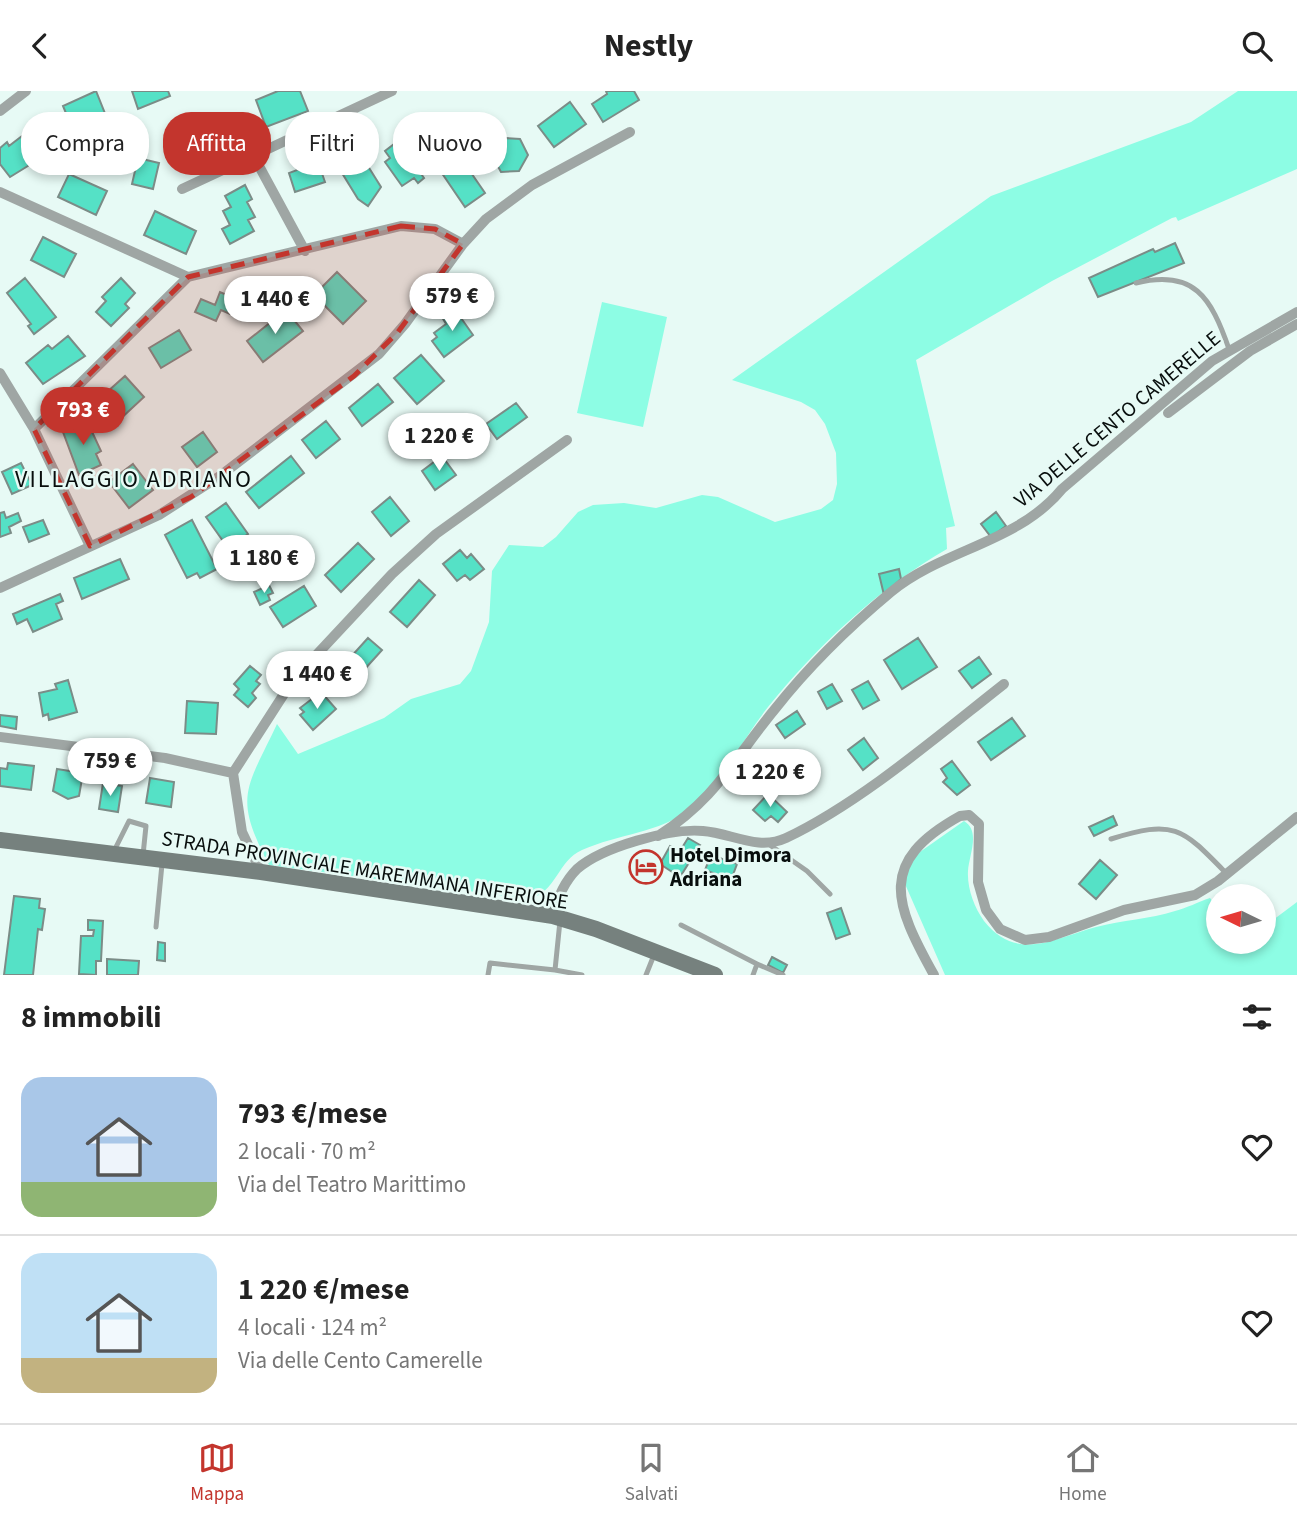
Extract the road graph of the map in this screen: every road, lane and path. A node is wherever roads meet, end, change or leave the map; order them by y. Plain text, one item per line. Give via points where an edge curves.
1 (26, 91) edge
2 (392, 91) edge
3 (0, 111) edge
4 (630, 132) dead end
5 (271, 147) edge
6 (212, 175) edge
7 (264, 175) edge
8 (183, 189) dead end
9 (0, 192) edge
10 (463, 244) junction
11 (305, 251) junction
12 (188, 277) junction
13 (1136, 283) dead end
14 (1297, 312) edge
15 (1297, 324) edge
16 (1228, 349) junction
17 (0, 373) edge
18 (1168, 412) dead end
19 (34, 429) junction
20 (567, 440) dead end
21 (90, 546) junction
22 (0, 588) edge
23 (1004, 684) dead end
24 (0, 737) edge
25 (233, 773) junction
26 (1297, 817) edge
27 (658, 836) junction
28 (1111, 839) dead end
29 (0, 840) edge
30 (766, 843) junction
31 (113, 854) junction
32 (142, 858) junction
33 (162, 860) junction
34 (261, 872) junction
35 (1227, 874) junction
36 (831, 894) dead end
37 (556, 917) junction
38 (681, 926) dead end
39 (156, 927) dead end
40 (656, 951) junction
41 (757, 964) junction
42 (555, 970) junction
43 (488, 975) edge
44 (582, 975) edge
45 (646, 975) edge
46 (715, 975) edge
47 (753, 975) edge
48 (783, 975) edge
49 (934, 975) edge

1 - 3 street
2 - 5 street
4 - 10 street via 532,185 486,219
6 - 8 street
7 - 11 street
9 - 12 street
10 - 11 street via 440,231 412,226 376,230
10 - 21 street via 398,332 354,376 191,497
11 - 12 street
12 - 19 street
13 - 16 lane via 1170,278 1189,285 1213,310
14 - 16 street, VIA DELLE CENTO CAMERELLE
15 - 18 street, VIA DELLE CENTO CAMERELLE via 1250,351
16 - 27 street, VIA DELLE CENTO CAMERELLE via 1148,413 1040,513 923,569 889,594 780,702 702,804
17 - 19 street
19 - 21 street
20 - 25 street via 446,526 404,562 293,680
21 - 22 street
23 - 30 street via 831,813
24 - 25 street via 165,758
25 - 34 street via 243,832
26 - 35 street
27 - 30 street, VIA DELLE CENTO CAMERELLE via 702,831
27 - 37 street, VIA DELLE CENTO CAMERELLE via 605,853 579,868 561,891
28 - 35 lane via 1168,827 1186,835
29 - 31 main road, STRADA PROVINCIALE MAREMMANA INFERIORE
30 - 36 lane, VIA DELLE CENTO CAMERELLE
31 - 32 main road, STRADA PROVINCIALE MAREMMANA INFERIORE
31 - 32 lane via 129,821 146,826
32 - 33 main road, STRADA PROVINCIALE MAREMMANA INFERIORE
33 - 34 main road, STRADA PROVINCIALE MAREMMANA INFERIORE
33 - 39 lane
34 - 37 main road, STRADA PROVINCIALE MAREMMANA INFERIORE
35 - 49 street via 1190,898 1124,910 1049,937 1016,938 1000,929 986,910 978,882 979,824 969,815 960,816 912,853 900,876 902,905
37 - 40 main road, STRADA PROVINCIALE MAREMMANA INFERIORE
37 - 42 lane
38 - 41 lane
40 - 45 lane
40 - 46 main road, STRADA PROVINCIALE MAREMMANA INFERIORE
41 - 47 lane
41 - 48 lane
42 - 43 lane via 490,963
42 - 44 lane

